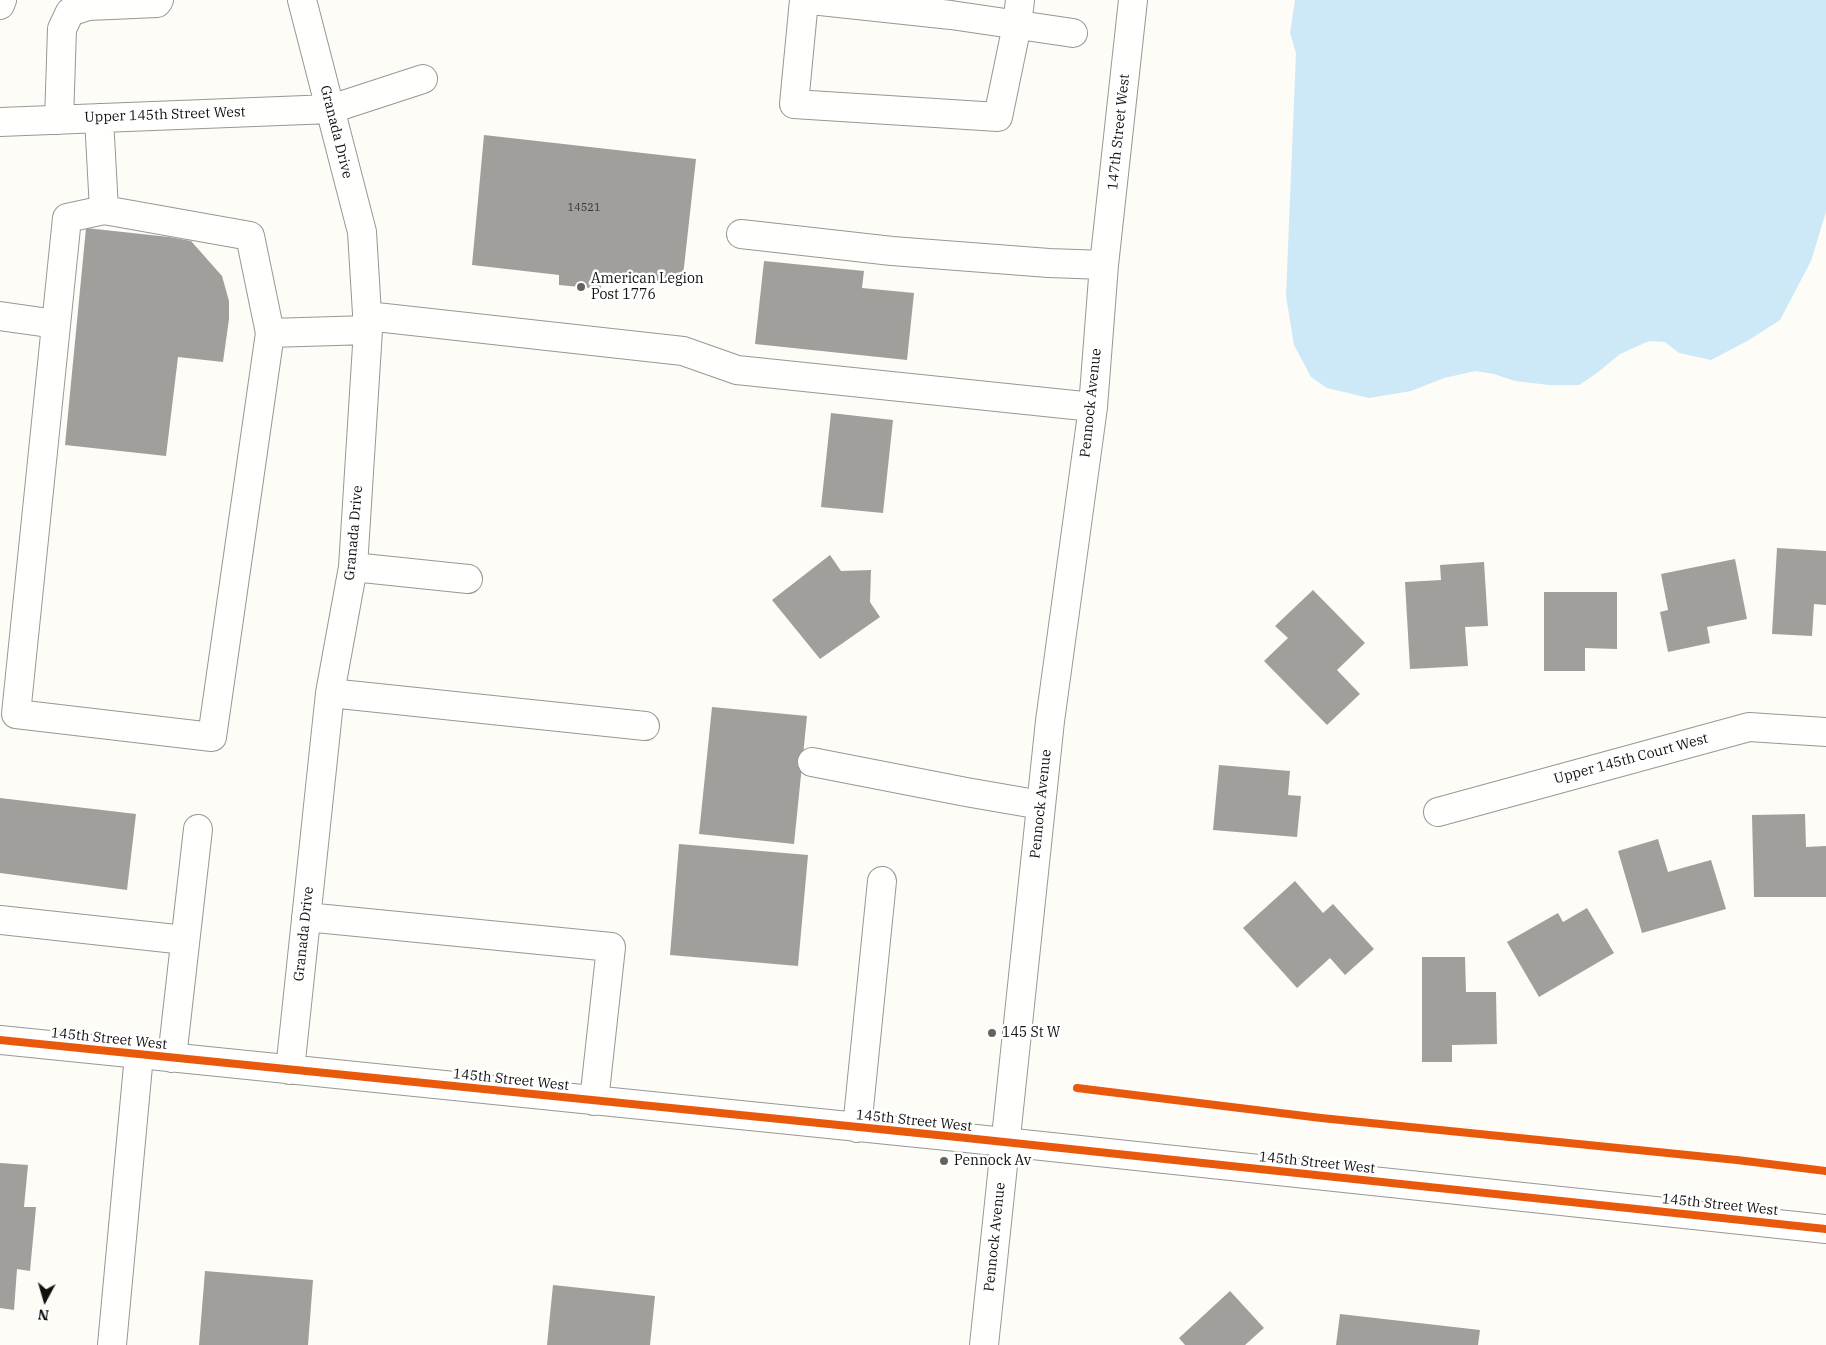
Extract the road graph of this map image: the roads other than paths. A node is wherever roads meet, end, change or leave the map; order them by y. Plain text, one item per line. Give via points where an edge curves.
1 (2, 0) edge
2 (159, 0) edge
3 (302, 0) edge
4 (804, 0) edge
5 (811, 0) edge
6 (1133, 0) edge
7 (0, 5) edge
8 (1018, 12) edge
9 (1073, 33) dead end
10 (423, 79) dead end
11 (331, 109) junction
12 (99, 118) junction
13 (59, 120) junction
14 (0, 122) edge
15 (104, 210) junction
16 (741, 234) dead end
17 (1104, 264) junction
18 (0, 316) edge
19 (368, 323) junction
20 (56, 324) junction
21 (270, 333) junction
22 (1093, 407) junction
23 (353, 567) junction
24 (468, 579) dead end
25 (330, 693) junction
26 (645, 726) dead end
27 (1826, 732) edge
28 (812, 762) dead end
29 (1041, 804) junction
30 (1438, 812) dead end
31 (198, 829) dead end
32 (882, 881) dead end
33 (306, 918) junction
34 (0, 920) edge
35 (185, 940) junction
36 (0, 1040) edge
37 (140, 1055) junction
38 (172, 1058) junction
39 (290, 1070) junction
40 (594, 1101) junction
41 (857, 1128) junction
42 (1005, 1142) junction
43 (1826, 1229) edge
44 (112, 1345) edge
45 (984, 1345) edge

1 - 7 street
2 - 13 street via 88,6 70,12 62,29
3 - 11 street, Granada Drive
4 - 8 street via 794,104 998,118
5 - 8 street via 951,15
6 - 17 street, 147th Street West
8 - 9 street
10 - 11 street, Upper 145th Street West
11 - 12 street, Upper 145th Street West
11 - 19 street, Granada Drive via 362,232
12 - 13 street, Upper 145th Street West
12 - 15 street
13 - 14 street, Upper 145th Street West
15 - 20 street via 67,218
15 - 21 street via 250,236
16 - 17 street via 892,251
17 - 22 street, Pennock Avenue
18 - 20 street
19 - 21 street
19 - 22 street via 683,351 737,370
19 - 23 street, Granada Drive
20 - 21 street via 16,714 212,737
22 - 29 street, Pennock Avenue
23 - 24 street
23 - 25 street, Granada Drive
25 - 26 street
25 - 33 street, Granada Drive
27 - 30 street, Upper 145th Court West via 1750,727
28 - 29 street
29 - 42 street, Pennock Avenue
31 - 35 street
32 - 41 street
33 - 39 street, Granada Drive
33 - 40 street via 610,947
34 - 35 street
35 - 38 street
36 - 37 street, 145th Street West
37 - 38 street, 145th Street West
37 - 44 street
38 - 39 street, 145th Street West
39 - 40 street, 145th Street West
40 - 41 street, 145th Street West
41 - 42 street, 145th Street West
42 - 43 street, 145th Street West
42 - 45 street, Pennock Avenue

